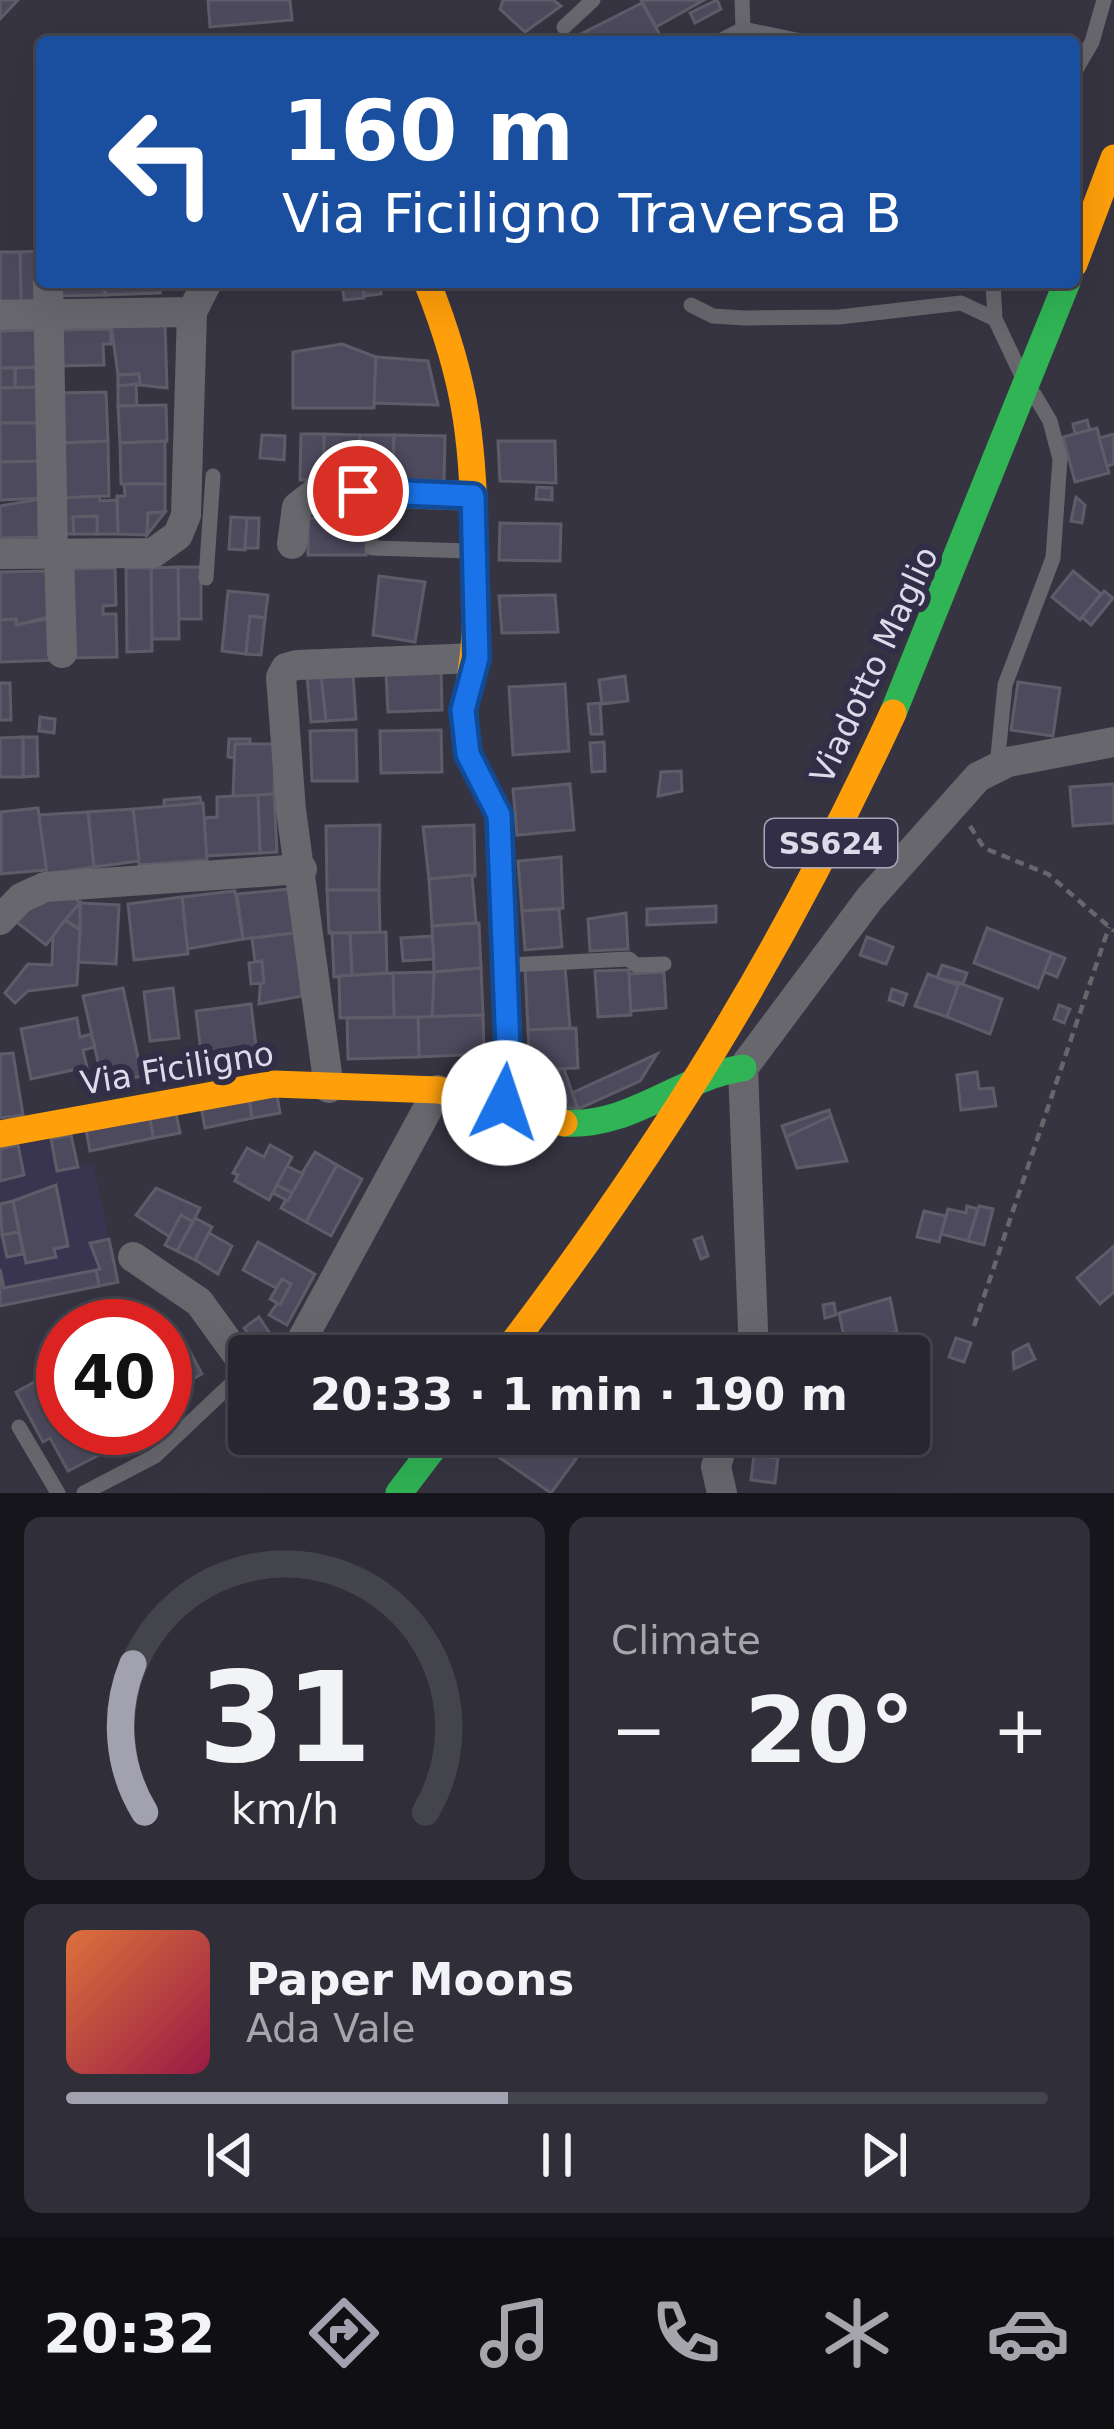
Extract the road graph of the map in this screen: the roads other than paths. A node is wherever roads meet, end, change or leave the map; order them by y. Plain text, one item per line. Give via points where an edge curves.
1 (593, 0) edge
2 (742, 0) edge
3 (1104, 0) edge
4 (564, 27) dead end
5 (742, 29) junction
6 (729, 36) edge
7 (776, 36) edge
8 (1080, 63) edge
9 (1114, 158) edge
10 (1114, 188) edge
11 (1080, 204) edge
12 (1080, 248) edge
13 (48, 288) edge
14 (204, 288) edge
15 (429, 288) edge
16 (993, 288) edge
17 (1065, 288) edge
18 (691, 305) dead end
19 (192, 312) junction
20 (49, 314) junction
21 (0, 315) edge
22 (995, 319) junction
23 (213, 476) dead end
24 (473, 496) junction
25 (292, 544) dead end
26 (372, 548) dead end
27 (473, 551) junction
28 (56, 553) junction
29 (0, 554) edge
30 (206, 578) dead end
31 (62, 653) dead end
32 (477, 658) junction
33 (1114, 742) edge
34 (997, 766) junction
35 (302, 869) junction
36 (0, 920) edge
37 (664, 964) dead end
38 (505, 965) junction
39 (743, 1068) junction
40 (329, 1088) junction
41 (438, 1090) junction
42 (504, 1103) junction
43 (0, 1134) edge
44 (134, 1257) dead end
45 (304, 1335) edge
46 (518, 1335) edge
47 (753, 1335) edge
48 (228, 1342) edge
49 (228, 1388) edge
50 (19, 1427) dead end
51 (428, 1455) edge
52 (719, 1455) edge
53 (58, 1493) edge
54 (84, 1493) edge
55 (399, 1493) edge
56 (722, 1493) edge

1 - 4 lane
2 - 5 lane
3 - 8 lane
5 - 6 lane
5 - 7 lane
9 - 12 street, bridge
10 - 11 lane
13 - 20 street
14 - 19 street
15 - 24 street via 465,390
16 - 22 lane
17 - 46 street, Viadotto Maglio / SS624, bridge via 886,734 772,959 671,1121
18 - 22 lane via 713,316 815,318 961,303
19 - 20 street
19 - 28 street via 186,515 178,536 153,553
20 - 21 street
20 - 28 street
22 - 34 lane via 1050,421 1060,459 1052,558 1005,685
23 - 30 lane
24 - 25 street via 319,490 297,507
24 - 27 street
26 - 27 lane
27 - 32 street
28 - 29 street
28 - 31 street
32 - 35 street via 286,668 289,788
32 - 38 street via 463,710 468,754 499,815
33 - 34 street
34 - 39 street via 870,898
35 - 36 street via 45,887
35 - 40 street
37 - 38 lane
38 - 42 street
39 - 42 street, Via Ficiligno via 708,1073 624,1116 588,1124 556,1123
39 - 47 street
40 - 41 street, Via Ficiligno
40 - 43 street, Via Ficiligno via 274,1084
41 - 42 street, Via Ficiligno
41 - 45 street
44 - 48 street via 199,1302
49 - 54 lane via 155,1456
50 - 53 lane
51 - 55 street
52 - 56 street

